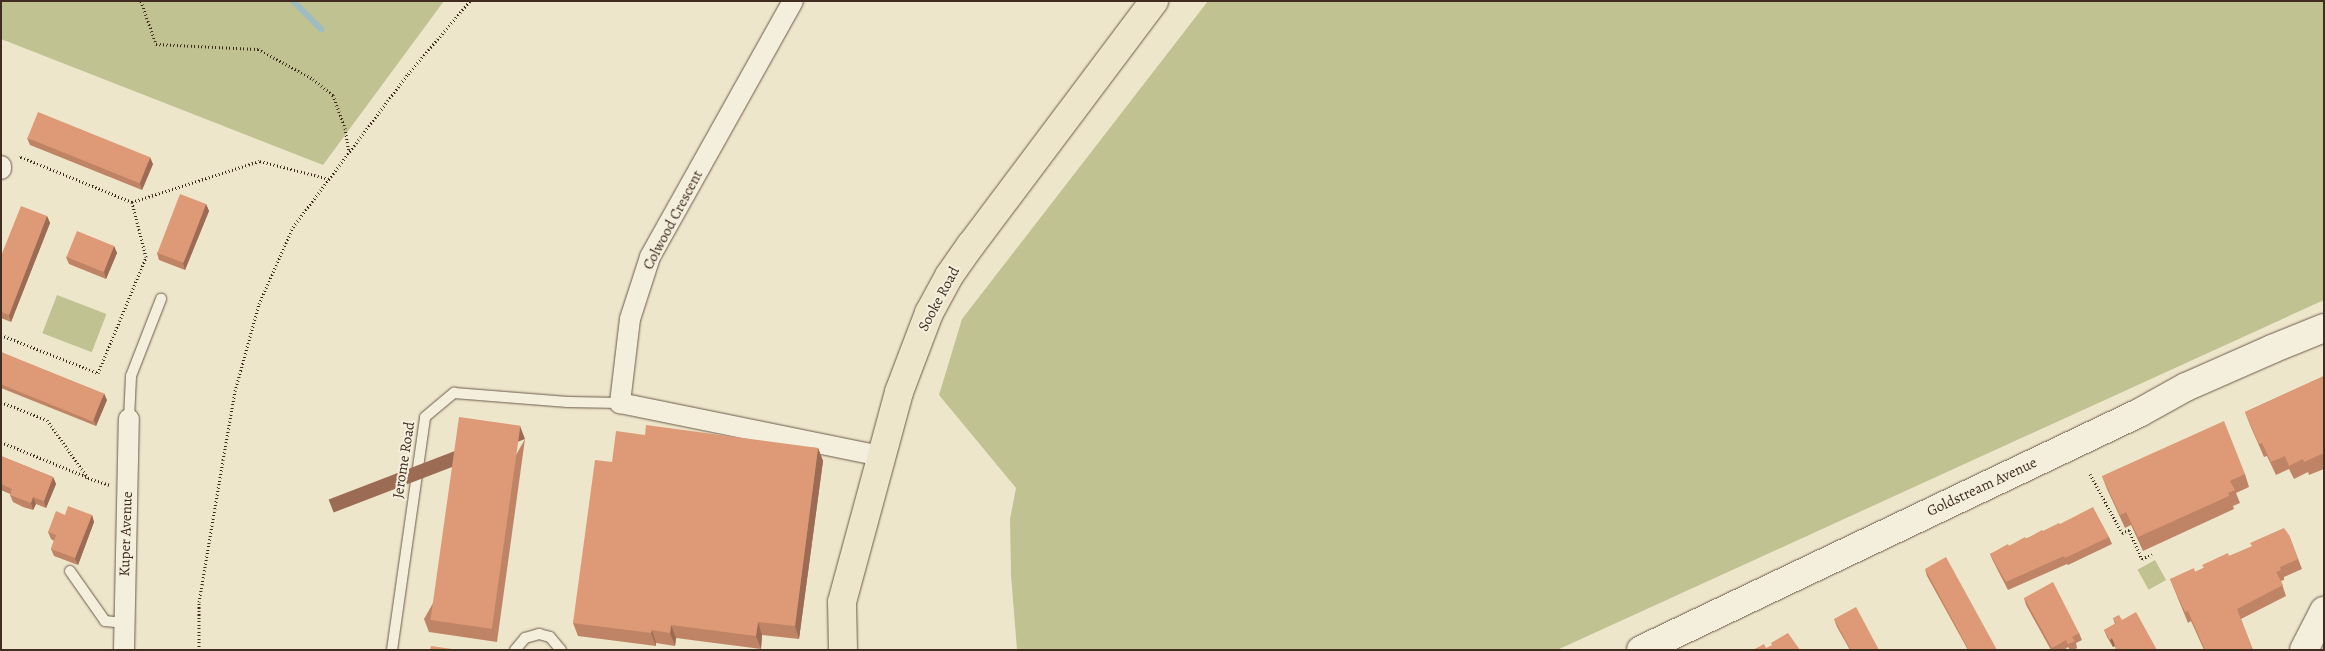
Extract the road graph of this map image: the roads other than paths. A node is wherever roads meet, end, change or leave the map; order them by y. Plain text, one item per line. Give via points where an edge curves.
1 (793, 1) edge
2 (1154, 1) edge
3 (161, 299) dead end
4 (2324, 328) edge
5 (620, 403) junction
6 (129, 419) joint
7 (882, 456) junction
8 (70, 571) dead end
9 (2324, 611) edge
10 (123, 623) junction
11 (124, 650) edge
12 (392, 650) edge
13 (515, 650) edge
14 (561, 650) edge
15 (844, 650) edge
16 (1641, 650) edge
17 (2304, 650) edge

1 - 5 street, Colwood Crescent via 650,257 630,318
2 - 7 main road, Sooke Road via 949,276 914,350
3 - 6 lane via 131,376
4 - 16 street, Goldstream Avenue via 2186,388
5 - 7 street
5 - 12 lane, Jerome Road via 454,393 425,417
6 - 10 street, Kuper Avenue
7 - 15 main road, Sooke Road via 842,602
8 - 10 lane via 105,621
9 - 17 street
10 - 11 street, Kuper Avenue
13 - 14 lane via 525,638 539,634 550,637

